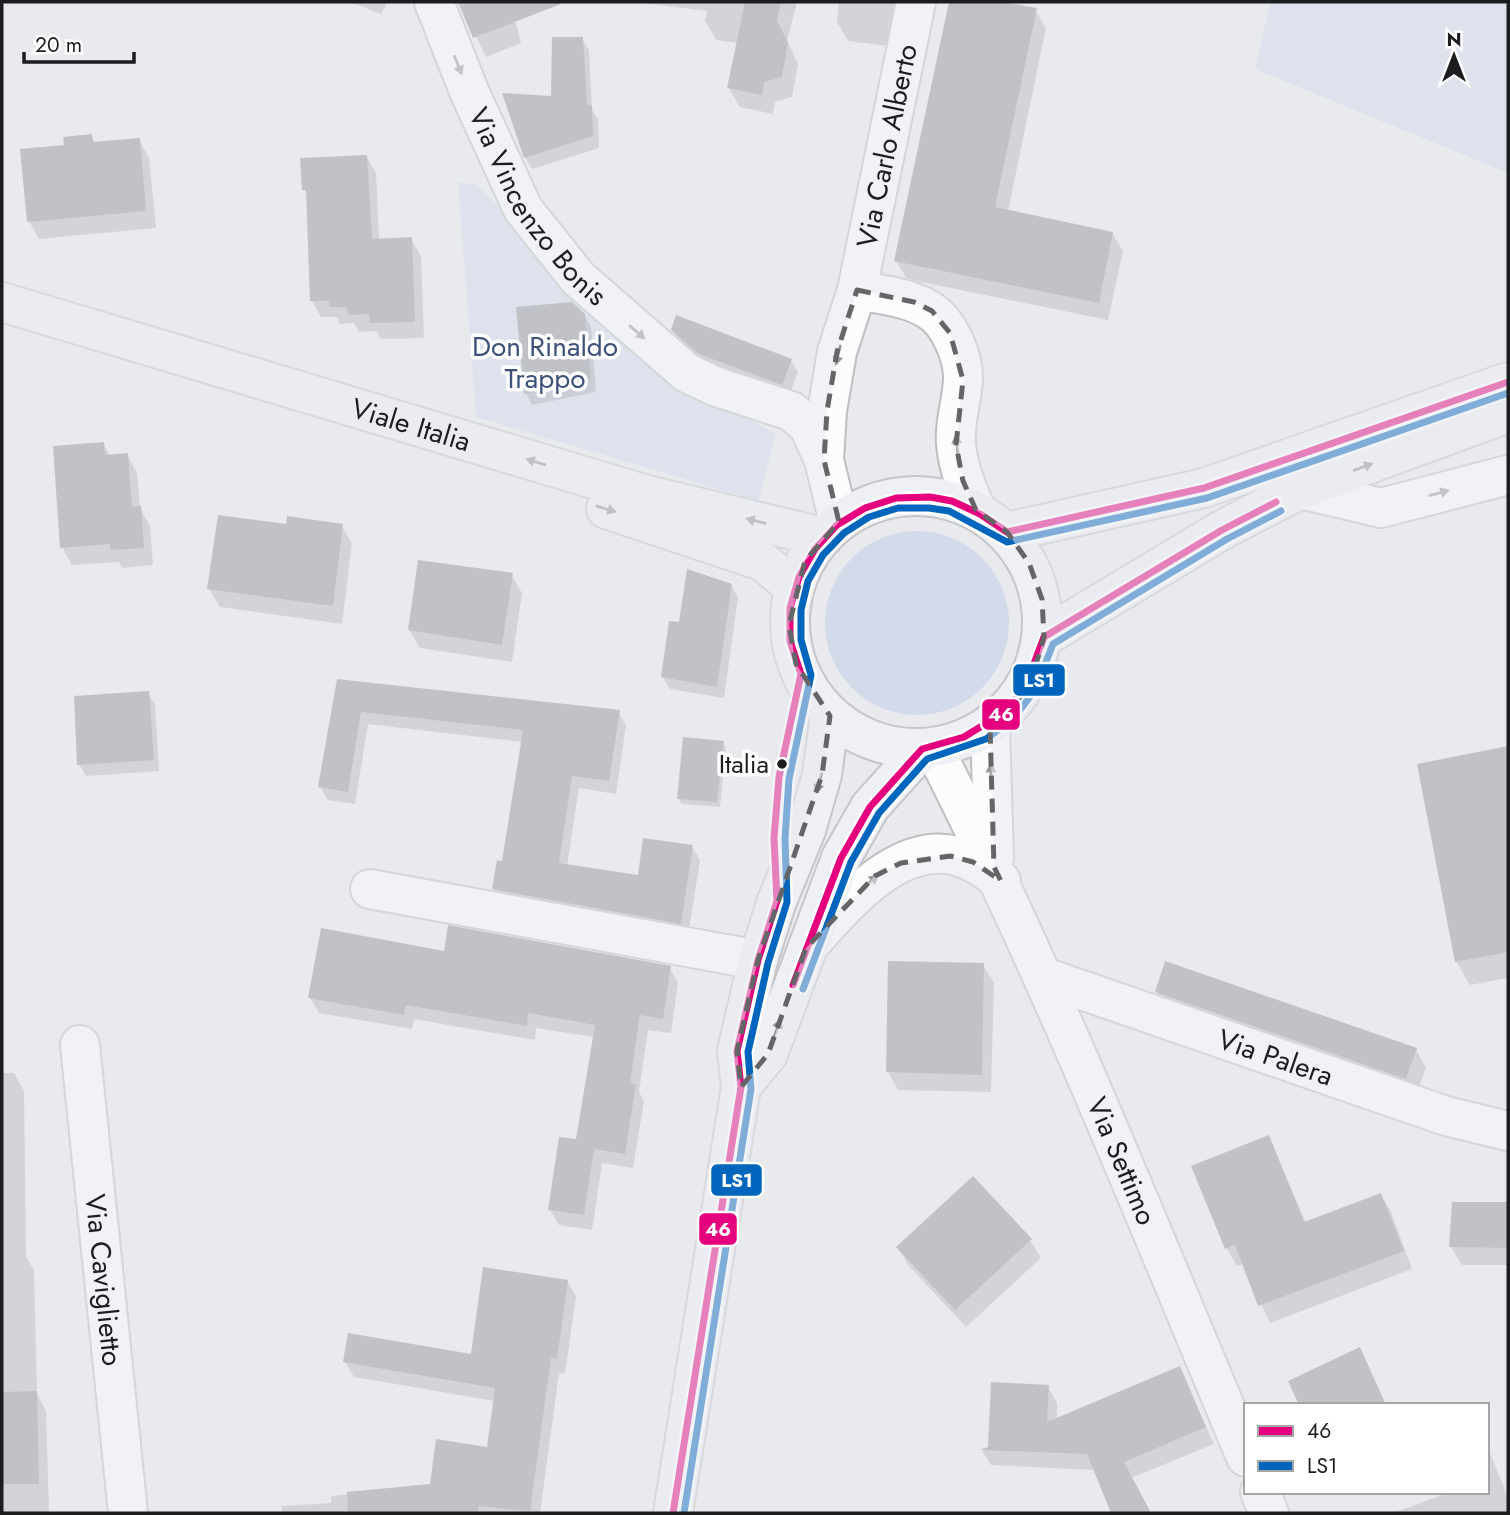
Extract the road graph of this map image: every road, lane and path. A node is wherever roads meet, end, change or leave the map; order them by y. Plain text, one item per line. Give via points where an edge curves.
1 (434, 2) edge
2 (916, 2) edge
3 (858, 290) junction
4 (2, 302) edge
5 (2, 323) edge
6 (1508, 382) edge
7 (1508, 413) edge
8 (824, 460) junction
9 (1508, 475) edge
10 (1301, 489) junction
11 (976, 510) junction
12 (831, 530) junction
13 (1007, 532) junction
14 (794, 587) junction
15 (1044, 637) junction
16 (830, 716) junction
17 (990, 727) junction
18 (928, 749) junction
19 (997, 874) junction
20 (370, 889) dead end
21 (806, 948) junction
22 (758, 960) junction
23 (1044, 978) junction
24 (80, 1045) dead end
25 (741, 1087) junction
26 (1508, 1131) edge
27 (1244, 1452) edge
28 (1261, 1494) edge
29 (128, 1513) edge
30 (673, 1513) edge
31 (1269, 1513) edge

1 -> 8 street, Via Vincenzo Bonis via 468,91 523,209 578,278 687,373 791,411 808,425
2 - 3 street, Via Carlo Alberto
3 -> 8 street, Via Carlo Alberto via 837,352
11 -> 3 street via 963,481 956,445 963,380 950,333 932,311 914,302
12 -> 4 main road, Viale Italia via 647,495
5 -> 14 main road, Viale Italia via 640,519 762,561
6 - 13 main road via 1204,488
10 -> 7 main road
8 - 12 street, Via Carlo Alberto
10 -> 9 street via 1381,508
10 - 15 main road via 1222,530
11 - 12 main road via 930,497 906,496 860,509
11 - 13 main road
12 - 14 main road via 805,561
13 - 15 main road via 1029,563 1042,599
14 - 16 main road via 789,625 796,664 810,692
15 - 17 main road via 1034,671 1017,702
16 - 18 main road via 866,740 908,750
16 -> 22 main road via 822,775 806,830
17 - 18 main road
19 -> 17 street, Via Settimo
18 - 19 street, Via Settimo
18 - 21 main road via 870,807 841,859
21 -> 19 street via 875,876 901,863 928,855 950,856
19 - 23 street, Via Settimo
20 - 22 street
25 -> 21 main road via 768,1054
22 - 25 main road via 737,1051
23 - 26 street, Via Palera via 1446,1116
23 - 27 street, Via Settimo
24 - 29 street, Via Caviglietto
25 - 30 main road
28 - 31 street

